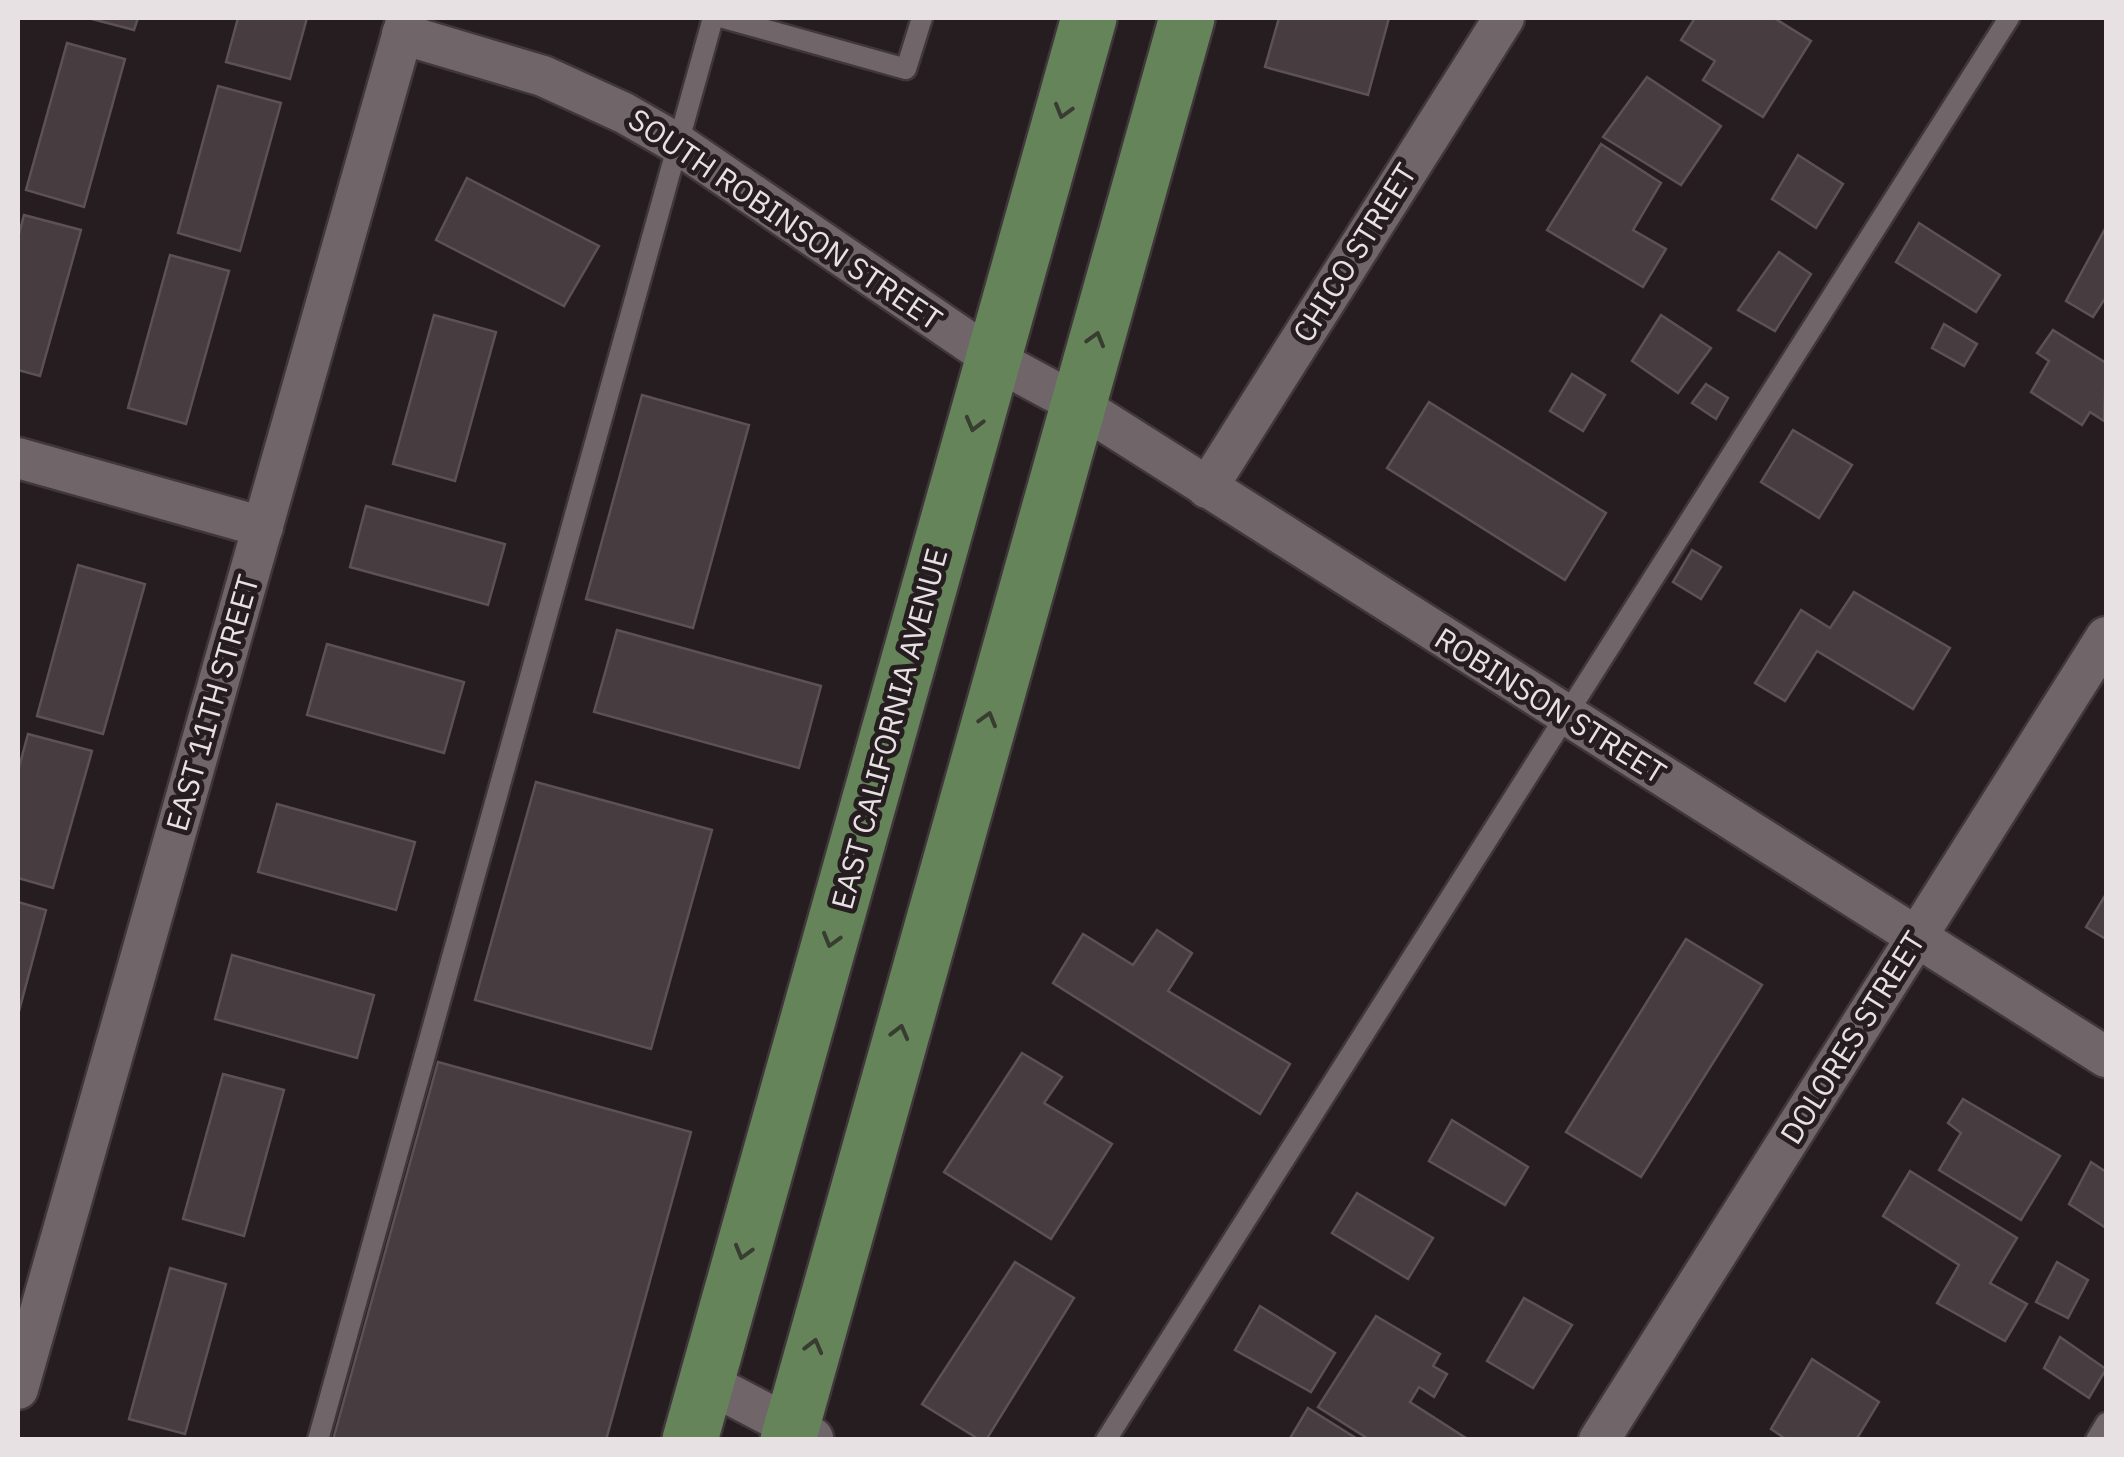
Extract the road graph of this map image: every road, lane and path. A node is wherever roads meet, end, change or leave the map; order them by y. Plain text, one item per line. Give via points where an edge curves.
1 (713, 18) edge
2 (724, 18) edge
3 (922, 18) edge
4 (1090, 18) edge
5 (1186, 18) edge
6 (1504, 18) edge
7 (2009, 18) edge
8 (405, 26) edge
9 (678, 144) junction
10 (992, 358) junction
11 (1077, 404) junction
12 (18, 458) edge
13 (1206, 488) junction
14 (262, 528) junction
15 (2106, 637) edge
16 (1564, 714) junction
17 (1917, 937) junction
18 (2106, 1057) edge
19 (706, 1382) junction
20 (18, 1388) edge
21 (2106, 1423) edge
22 (799, 1434) edge
23 (318, 1440) edge
24 (690, 1440) edge
25 (1106, 1440) edge
26 (1599, 1440) edge
27 (2096, 1440) edge

1 - 9 lane
2 - 3 lane via 906,68
4 -> 10 main road, EAST CALIFORNIA AVENUE
11 -> 5 main road
6 - 13 street, CHICO STREET
7 - 16 lane
8 - 9 street, SOUTH ROBINSON STREET via 543,76
8 - 14 street, EAST 11TH STREET
9 - 10 street, SOUTH ROBINSON STREET
9 - 23 lane
10 - 11 street, ROBINSON STREET
10 -> 19 main road, EAST CALIFORNIA AVENUE
11 - 13 street, ROBINSON STREET
22 -> 11 main road
12 - 14 street
13 - 16 street, ROBINSON STREET
14 - 20 street, EAST 11TH STREET
15 - 17 street, DOLORES STREET
16 - 17 street, ROBINSON STREET
16 - 25 lane
17 - 18 street, ROBINSON STREET
17 - 26 street, DOLORES STREET
19 - 22 street
19 - 24 main road, EAST CALIFORNIA AVENUE
21 - 27 lane

